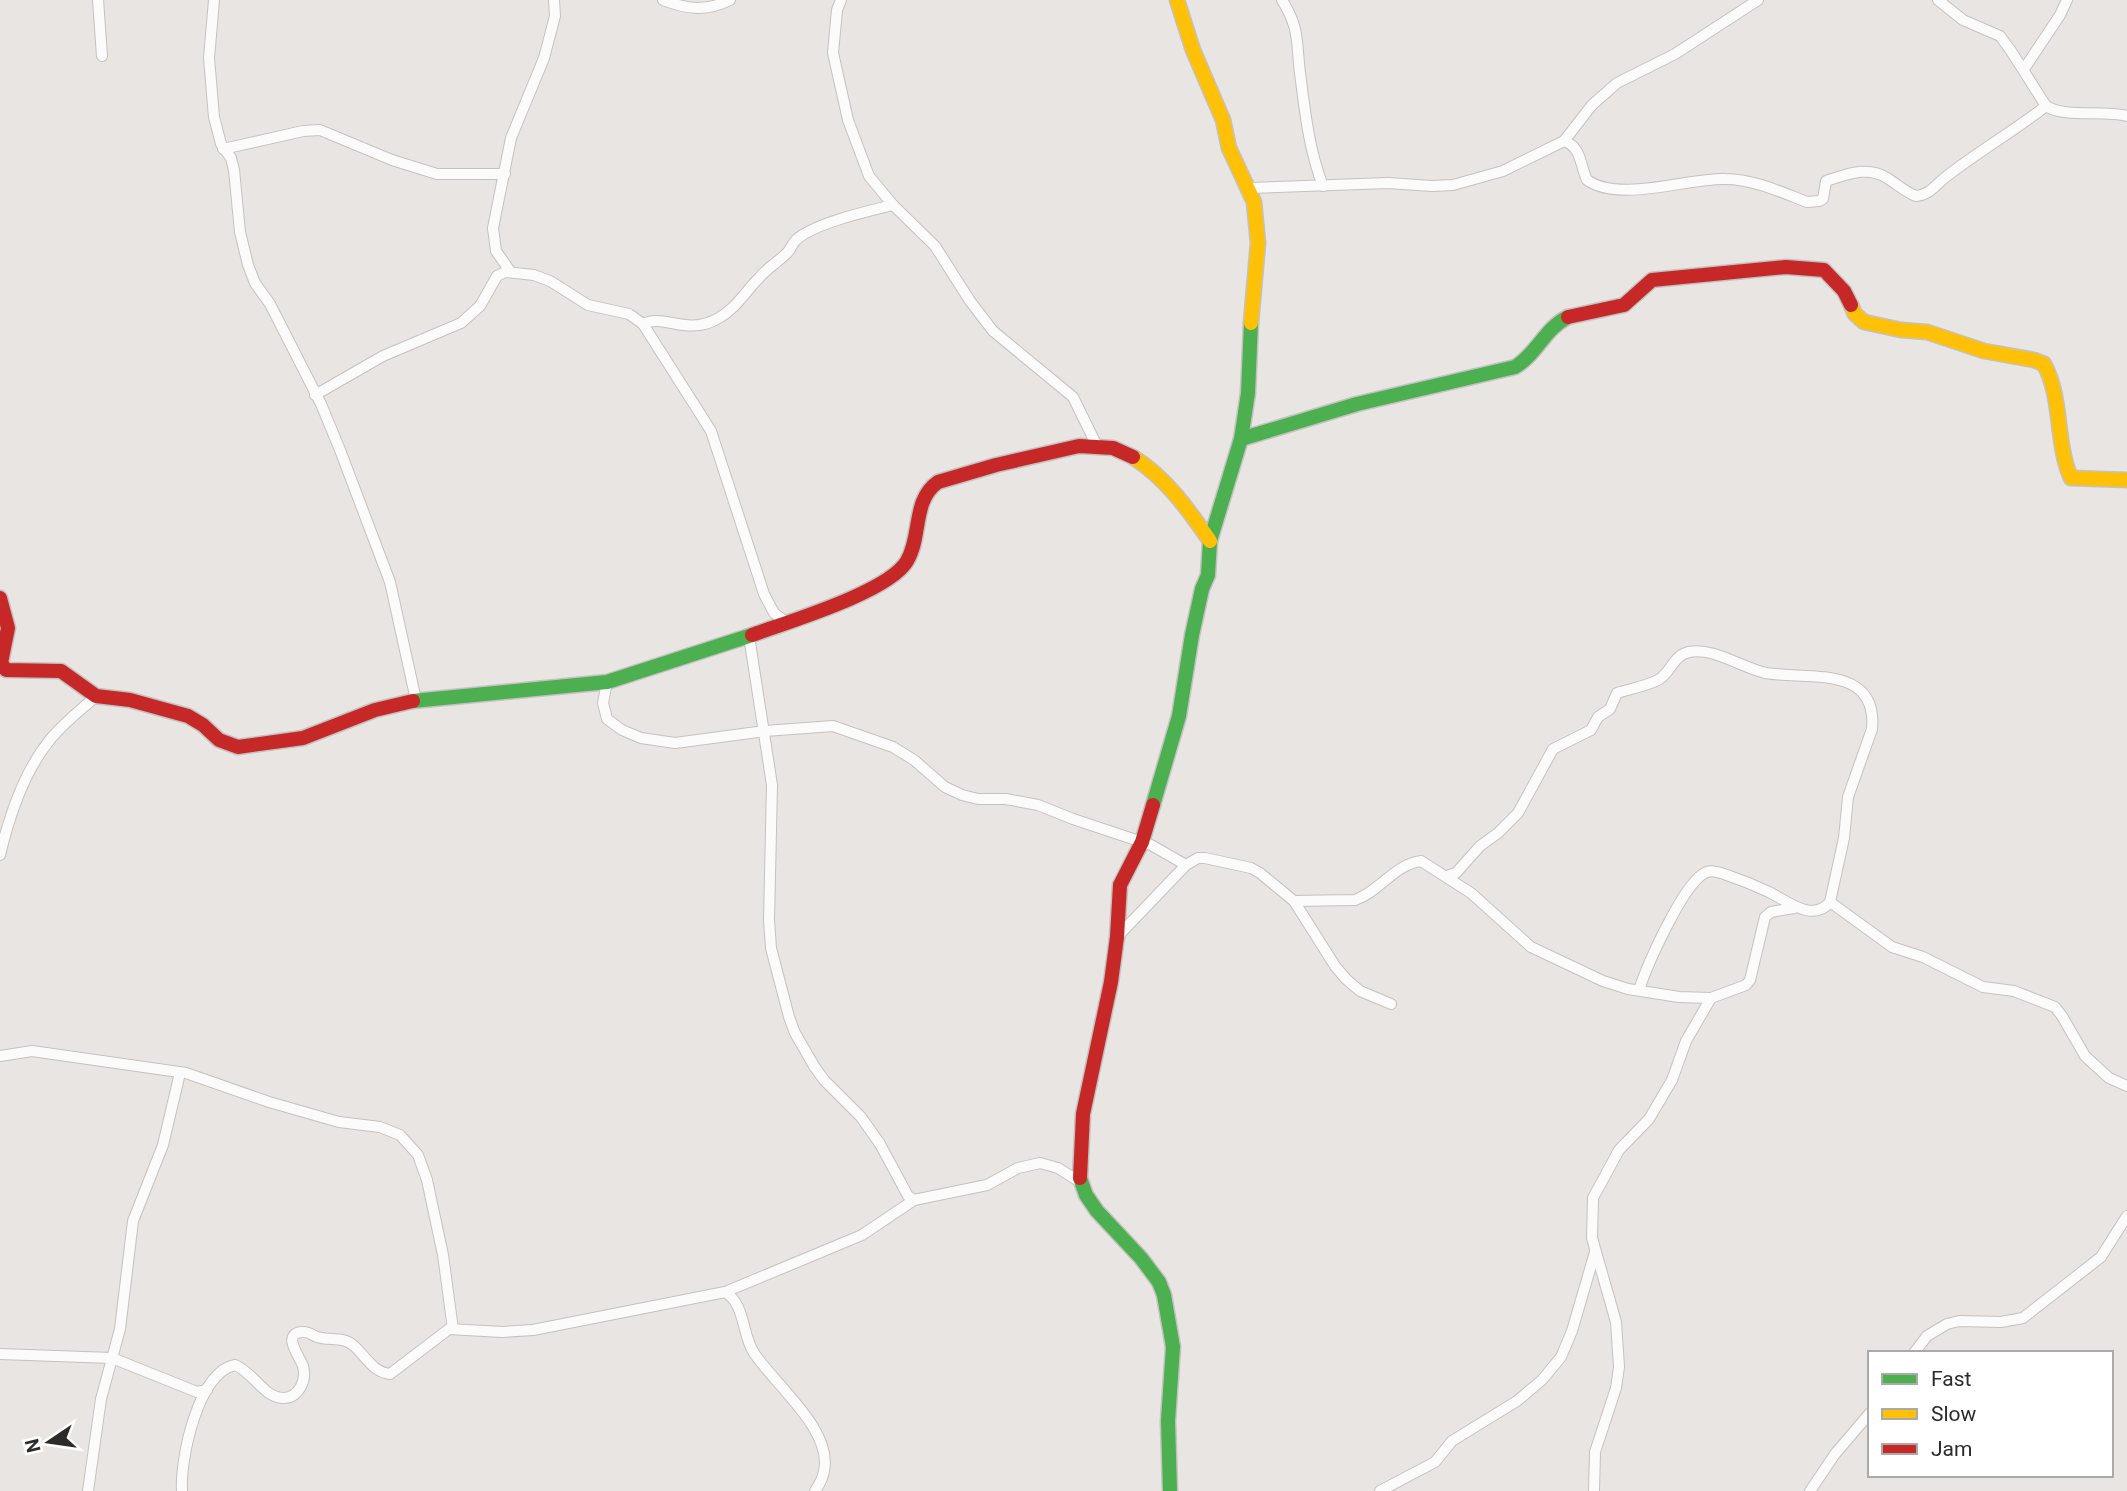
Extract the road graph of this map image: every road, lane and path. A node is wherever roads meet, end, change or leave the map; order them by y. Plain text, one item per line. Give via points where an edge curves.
1 (98, 0) edge
2 (214, 0) edge
3 (554, 0) edge
4 (663, 0) edge
5 (730, 0) edge
6 (841, 0) edge
7 (1177, 0) edge
8 (1282, 0) edge
9 (1758, 0) edge
10 (1938, 0) edge
11 (2067, 0) edge
12 (102, 56) dead end
13 (2024, 69) junction
14 (2046, 106) junction
15 (2127, 116) edge
16 (1564, 141) junction
17 (223, 149) junction
18 (505, 174) junction
19 (1323, 186) junction
20 (1248, 188) junction
21 (893, 205) junction
22 (510, 271) junction
23 (643, 324) junction
24 (315, 395) junction
25 (1241, 439) junction
26 (1096, 444) junction
27 (2127, 480) edge
28 (1210, 541) junction
29 (0, 597) edge
30 (786, 622) junction
31 (749, 636) junction
32 (607, 682) junction
33 (96, 696) junction
34 (416, 700) junction
35 (765, 731) junction
36 (1142, 842) junction
37 (0, 855) edge
38 (1186, 864) junction
39 (1447, 876) junction
40 (1294, 901) junction
41 (1830, 902) junction
42 (1794, 908) junction
43 (1117, 937) junction
44 (1639, 990) junction
45 (1711, 998) junction
46 (1391, 1003) dead end
47 (0, 1056) edge
48 (180, 1073) junction
49 (2127, 1086) edge
50 (1080, 1182) junction
51 (914, 1200) junction
52 (2127, 1216) edge
53 (1595, 1252) junction
54 (725, 1292) junction
55 (453, 1329) junction
56 (1916, 1351) edge
57 (0, 1354) edge
58 (112, 1358) junction
59 (207, 1390) junction
60 (1868, 1415) edge
61 (88, 1491) edge
62 (182, 1491) edge
63 (816, 1491) edge
64 (1170, 1491) edge
65 (1380, 1491) edge
66 (1594, 1491) edge
67 (1810, 1491) edge

1 - 12 street
2 - 17 street via 209,63 216,131
3 - 18 street via 555,16 544,58 514,128
4 - 5 street via 692,9
6 - 21 street via 833,53 848,120 869,176
7 - 20 street via 1235,164
8 - 19 street via 1296,26 1306,124
9 - 16 street via 1683,49 1617,83 1592,105
10 - 13 street via 1964,20 2000,36
11 - 13 street
13 - 14 street
14 - 15 street via 2054,112
14 - 16 street via 1928,193 1916,197 1869,171 1826,181 1823,198 1814,202 1744,180 1604,188 1587,180 1578,151
16 - 19 street via 1503,171 1453,185
17 - 18 street via 320,130 437,174
17 - 24 street via 234,170 240,232 252,277
18 - 22 street via 493,228 498,255
19 - 20 street
20 - 25 street via 1258,243
21 - 23 street via 800,237 734,308 714,321 690,327 662,321
21 - 26 street via 935,246 993,331 1073,397
22 - 23 street via 550,281 588,304 629,314
22 - 24 street via 497,276 480,306 461,323 383,356
23 - 30 street via 711,431 764,594 774,613
24 - 34 street via 390,582
25 - 27 street via 1357,404 1514,367 1528,360 1557,322 1569,315 1619,307 1652,280 1813,267 1828,272 1864,321 1927,332 2046,366 2071,478
25 - 28 street
26 - 28 street via 1125,453 1152,471
26 - 30 street via 938,482 926,495 911,552 897,573
28 - 36 street via 1208,575 1192,635 1179,716
29 - 33 street via 8,628 1,663 6,670 61,671
30 - 31 street
31 - 32 street
31 - 35 street
32 - 34 street
32 - 35 street via 603,703 607,719 641,738 675,743
33 - 34 street via 188,716 219,740 238,747 303,738 375,710
33 - 37 street via 56,733 37,759
35 - 36 street via 833,726 893,747 962,795 1038,805
35 - 51 street via 773,817 770,936 789,1017 814,1066 861,1117
36 - 38 street
36 - 43 street via 1122,880
38 - 40 street via 1205,858 1251,868
38 - 43 street
39 - 40 street via 1416,862 1364,897
39 - 41 street via 1518,813 1553,749 1591,730 1617,693 1658,680 1677,658 1699,651 1767,673 1853,684 1871,707 1872,729 1848,797
39 - 44 street via 1531,947 1603,981
40 - 46 street via 1346,979 1360,991
41 - 42 street via 1817,911
41 - 49 street via 1892,947 1983,987 2014,991 2054,1007 2085,1056
42 - 44 street via 1748,883 1712,871 1704,873 1689,889 1662,936
42 - 45 street via 1765,917 1746,985
43 - 50 street via 1083,1114
44 - 45 street
45 - 53 street via 1649,1119 1619,1150 1593,1198
47 - 48 street via 32,1051
48 - 55 street via 339,1122 380,1127 401,1135 418,1154 427,1180
48 - 58 street via 163,1145 133,1221 120,1329
50 - 51 street via 1040,1163 1018,1168 987,1185
50 - 64 street via 1097,1212 1142,1258 1164,1295 1173,1347
51 - 54 street via 862,1235
52 - 56 street via 2101,1257 2024,1318 1947,1324 1927,1336
53 - 65 street via 1572,1331 1561,1357 1542,1380 1452,1441 1435,1462
53 - 66 street via 1616,1322 1619,1367 1595,1452
54 - 55 street via 533,1330
54 - 63 street via 737,1302 754,1353 821,1442 824,1473
55 - 59 street via 390,1374 375,1368 352,1343 302,1332 291,1344 304,1375 295,1395 273,1395 235,1365 225,1368
57 - 58 street
58 - 59 street via 197,1392
58 - 61 street via 101,1399
59 - 62 street via 186,1443
60 - 67 street

